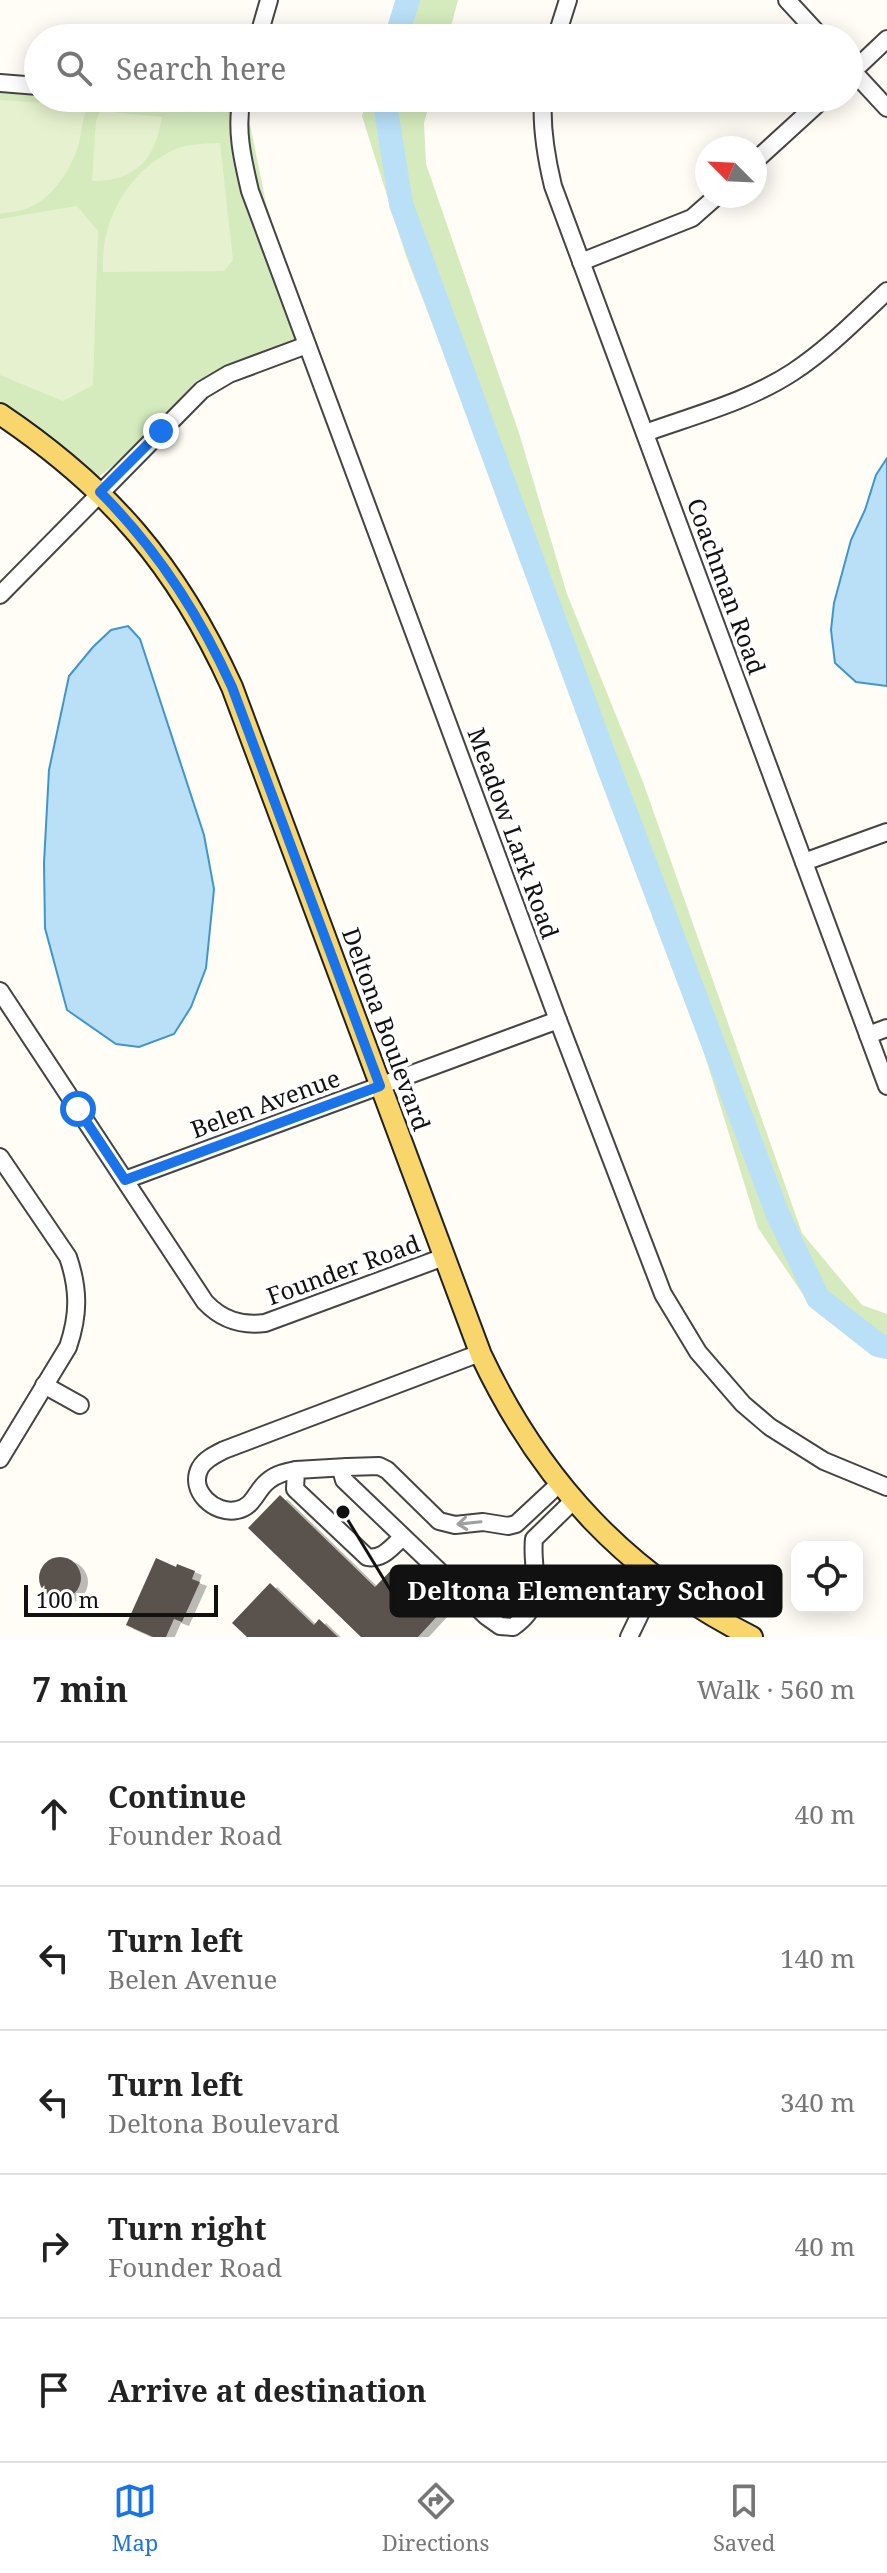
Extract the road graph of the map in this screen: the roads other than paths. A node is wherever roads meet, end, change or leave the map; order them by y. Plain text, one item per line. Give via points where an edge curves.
1 (269, 0) edge
2 (568, 0) edge
3 (787, 0) edge
4 (262, 24) edge
5 (560, 24) edge
6 (809, 24) edge
7 (887, 39) edge
8 (863, 60) edge
9 (0, 83) edge
10 (863, 84) edge
11 (24, 85) edge
12 (887, 108) edge
13 (241, 112) edge
14 (543, 112) edge
15 (809, 112) edge
16 (767, 150) edge
17 (703, 208) edge
18 (581, 262) junction
19 (887, 291) edge
20 (307, 345) junction
21 (0, 414) edge
22 (645, 433) junction
23 (100, 492) junction
24 (0, 595) edge
25 (887, 832) edge
26 (804, 862) junction
27 (0, 991) edge
28 (558, 1020) junction
29 (887, 1028) edge
30 (868, 1035) junction
31 (380, 1086) junction
32 (887, 1086) edge
33 (0, 1157) edge
34 (125, 1180) junction
35 (444, 1257) junction
36 (480, 1353) junction
37 (44, 1385) junction
38 (80, 1405) dead end
39 (0, 1459) edge
40 (347, 1467) junction
41 (296, 1470) junction
42 (559, 1484) junction
43 (887, 1487) edge
44 (573, 1501) junction
45 (516, 1524) junction
46 (403, 1537) junction
47 (534, 1539) junction
48 (657, 1579) junction
49 (629, 1637) edge
50 (752, 1637) edge

1 - 4 street
2 - 5 street
3 - 6 street
7 - 8 street
9 - 11 street
10 - 12 street
13 - 20 street, Meadow Lark Road via 242,160 250,191
14 - 18 street, Coachman Road via 546,159
15 - 16 street
17 - 18 street via 692,218
18 - 22 street, Coachman Road
19 - 22 street via 792,373 739,400
20 - 23 street via 229,374 202,390
20 - 28 street, Meadow Lark Road
21 - 23 main road, Deltona Boulevard
22 - 26 street, Coachman Road
23 - 24 street
23 - 31 main road, Deltona Boulevard via 171,575 232,687
25 - 26 street
26 - 30 street, Coachman Road
27 - 34 street, Founder Road
28 - 31 street, Belen Avenue
28 - 43 street, Meadow Lark Road via 649,1264 698,1352 743,1404 783,1436 824,1461
29 - 30 street
30 - 32 street, Coachman Road
31 - 34 street, Belen Avenue
31 - 35 main road, Deltona Boulevard
33 - 37 street via 59,1242 74,1276 74,1328
34 - 35 street, Founder Road via 205,1302 237,1323 265,1323
35 - 36 main road, Deltona Boulevard
36 - 41 street via 224,1450 200,1468 197,1482 210,1504 237,1510 250,1504 276,1475
36 - 42 main road, Deltona Boulevard via 516,1424
37 - 38 street
37 - 39 street
40 - 41 street
45 -> 40 street via 439,1521 387,1470
40 - 46 street via 344,1480
41 - 46 street via 295,1489 367,1557 382,1556
42 - 44 main road, Deltona Boulevard
42 - 45 street
44 - 47 street
44 - 48 main road, Deltona Boulevard
45 - 47 street
46 - 47 street via 486,1616 513,1627 532,1608 537,1591
48 - 49 street
48 - 50 main road, Deltona Boulevard

